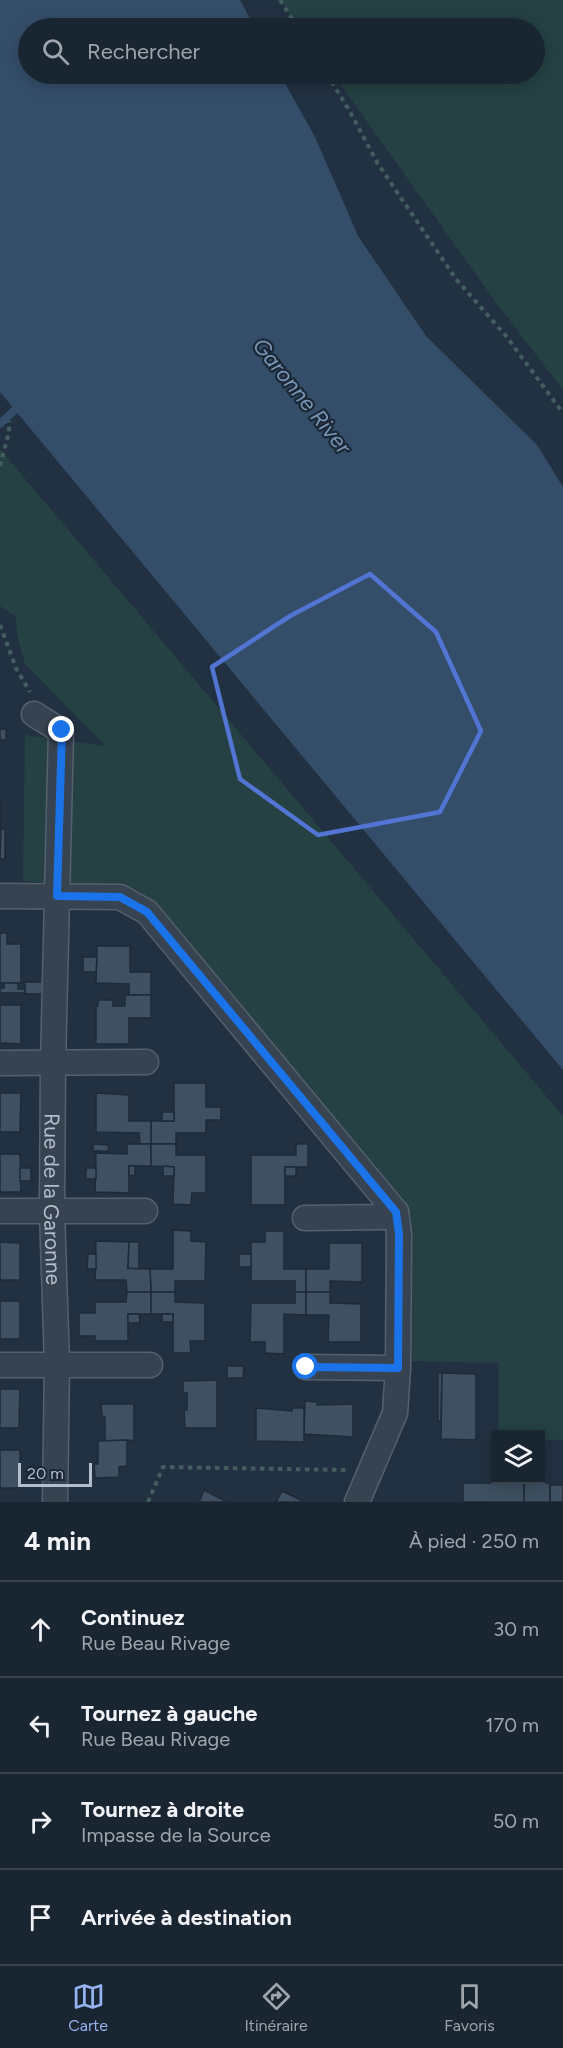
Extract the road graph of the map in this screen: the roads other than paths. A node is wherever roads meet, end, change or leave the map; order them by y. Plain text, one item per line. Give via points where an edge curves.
1 (34, 714) road end
2 (0, 896) edge
3 (57, 896) junction
4 (146, 1062) dead end
5 (0, 1063) edge
6 (53, 1064) junction
7 (0, 1211) edge
8 (52, 1211) junction
9 (145, 1211) dead end
10 (396, 1212) junction
11 (305, 1218) dead end
12 (57, 1364) junction
13 (0, 1365) edge
14 (150, 1365) dead end
15 (306, 1367) dead end
16 (398, 1368) junction
17 (55, 1502) edge
18 (357, 1502) edge

1 - 3 street, Rue de la Garonne via 62,730
2 - 3 street
3 - 6 street, Rue de la Garonne
3 - 10 street via 120,897 147,912
4 - 6 street
5 - 6 street
6 - 8 street, Rue de la Garonne
7 - 8 street
8 - 9 street
8 - 12 street, Rue de la Garonne
10 - 11 street via 385,1217
10 - 16 street
12 - 13 street
12 - 14 street
12 - 17 street, Rue de la Garonne
15 - 16 street
16 - 18 street via 395,1413

